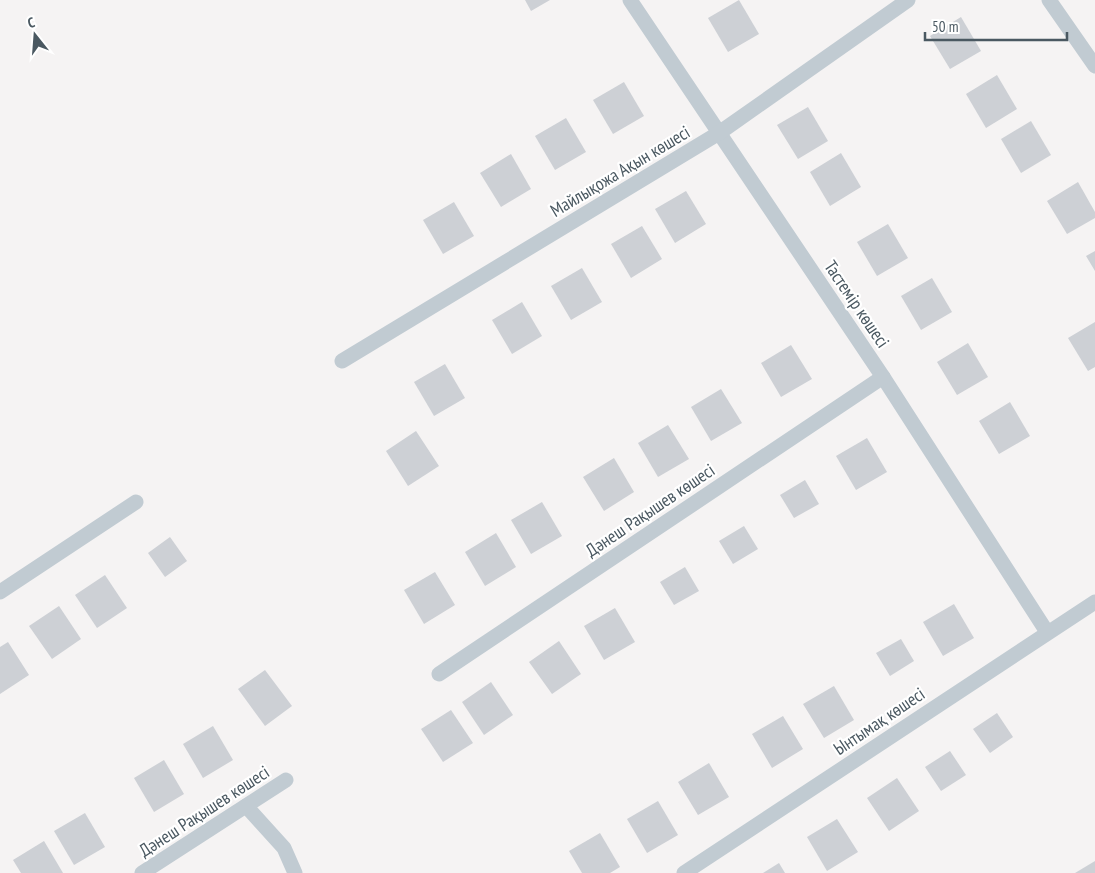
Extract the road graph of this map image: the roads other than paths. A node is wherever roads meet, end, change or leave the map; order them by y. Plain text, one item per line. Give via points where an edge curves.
1 (630, 0) edge
2 (908, 0) edge
3 (1049, 0) edge
4 (1095, 66) edge
5 (719, 133) junction
6 (342, 361) dead end
7 (883, 377) junction
8 (136, 502) dead end
9 (0, 592) edge
10 (1095, 602) edge
11 (1047, 632) junction
12 (439, 674) dead end
13 (286, 780) dead end
14 (246, 806) junction
15 (142, 873) edge
16 (295, 873) edge
17 (684, 873) edge

1 - 5 street, Тастемір көшесі
2 - 5 street, Майлықожа Ақын көшесі
3 - 4 street
5 - 6 street, Майлықожа Ақын көшесі
5 - 7 street, Тастемір көшесі
7 - 11 street, Тастемір көшесі
7 - 12 street, Дәнеш Рақышев көшесі
8 - 9 street
10 - 11 street, Ынтымақ көшесі
11 - 17 street, Ынтымақ көшесі
13 - 14 street, Дәнеш Рақышев көшесі
14 - 15 street, Дәнеш Рақышев көшесі
14 - 16 street via 284,848

